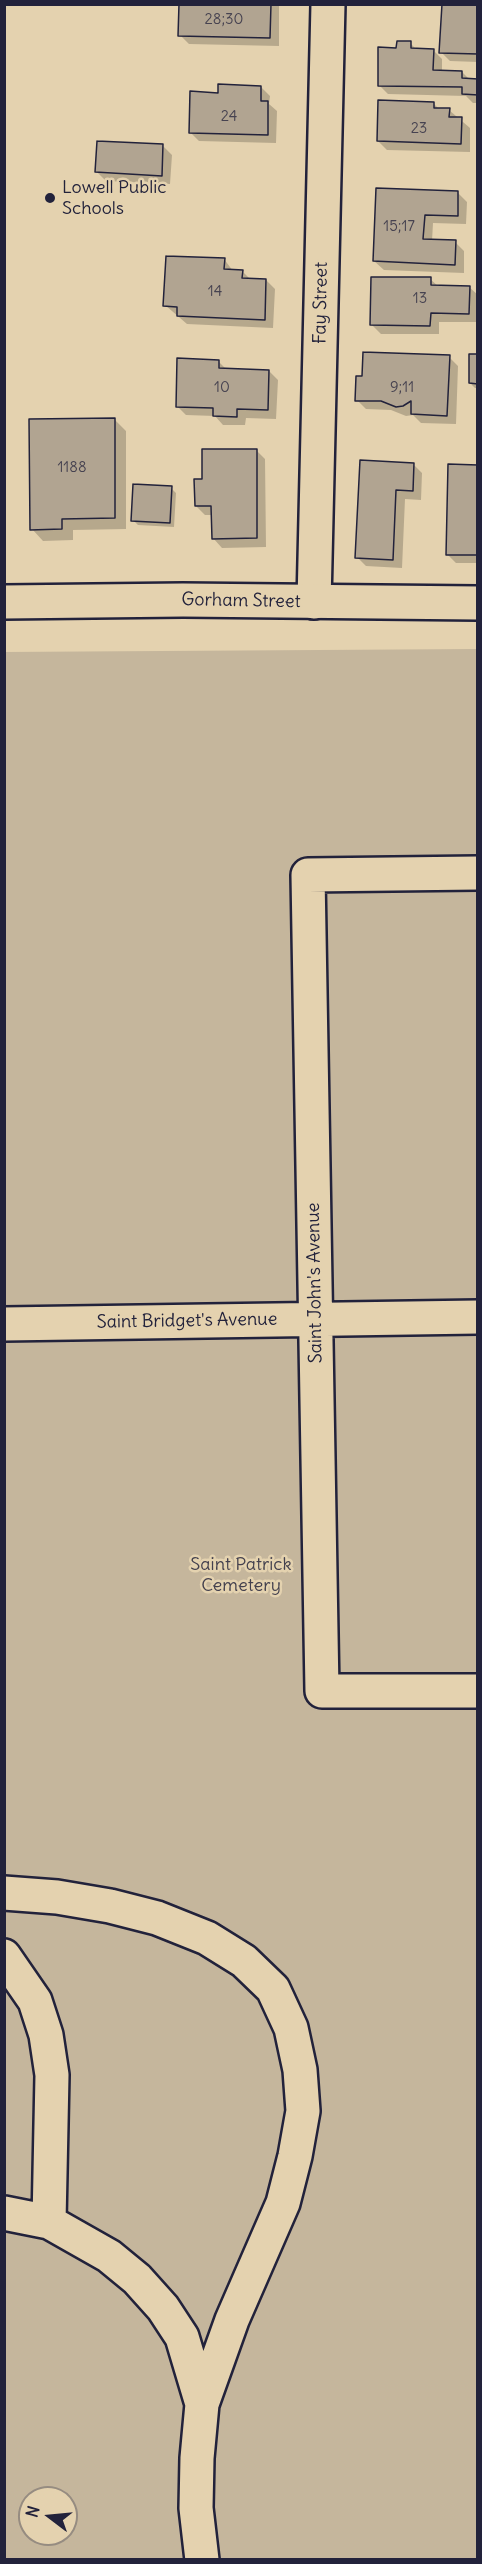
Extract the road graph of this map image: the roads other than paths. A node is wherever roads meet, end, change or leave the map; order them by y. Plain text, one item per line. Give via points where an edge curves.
1 (328, 4) edge
2 (4, 602) edge
3 (314, 602) junction
4 (477, 603) edge
5 (477, 873) edge
6 (477, 1317) edge
7 (315, 1319) junction
8 (4, 1324) edge
9 (477, 1691) edge
10 (4, 1893) edge
11 (4, 1956) edge
12 (4, 2213) edge
13 (49, 2222) junction
14 (202, 2404) junction
15 (202, 2559) edge

1 - 3 street, Fay Street
2 - 3 street, Gorham Street
3 - 4 street, Gorham Street
5 - 7 street, Saint John's Avenue via 308,875
6 - 7 street, Saint Bridget's Avenue
7 - 8 street, Saint Bridget's Avenue
7 - 9 street, Saint John's Avenue via 322,1691
10 - 14 street via 110,1906 157,1918 207,1938 244,1961 273,1989 291,2028 303,2111 295,2156 283,2203 232,2320
11 - 13 street via 34,2001 46,2035 52,2075
12 - 13 street
13 - 14 street via 109,2256 163,2308 182,2337
14 - 15 street via 196,2508

